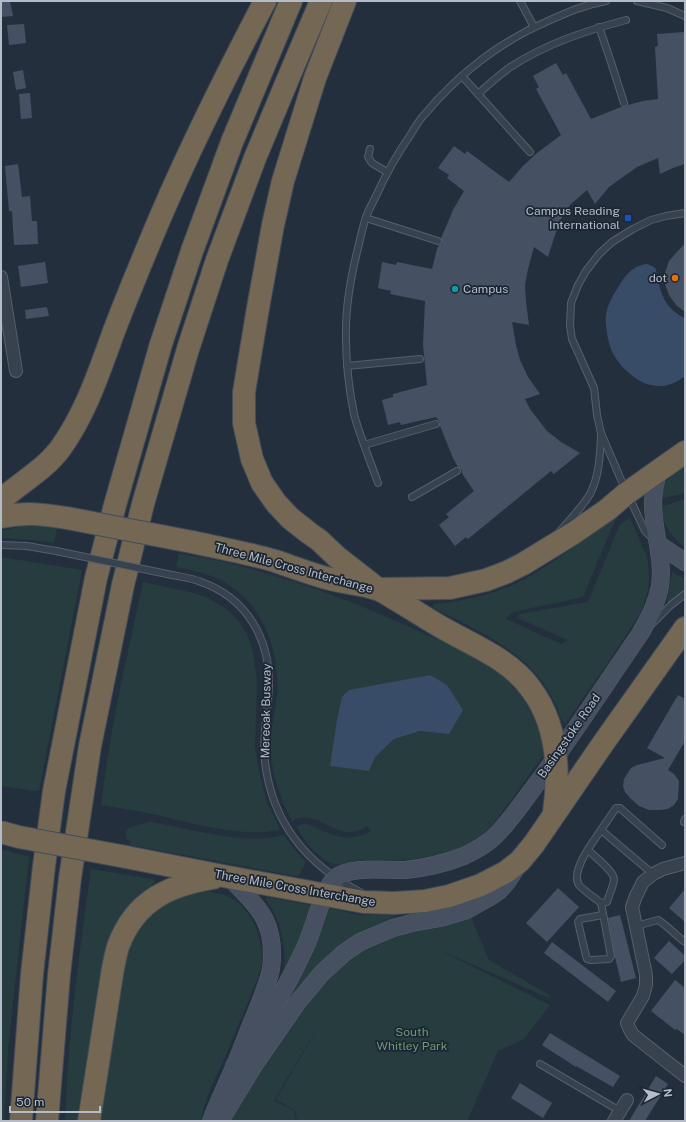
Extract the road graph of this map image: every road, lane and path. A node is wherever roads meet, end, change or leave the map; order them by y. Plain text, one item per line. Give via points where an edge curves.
1 (264, 1) edge
2 (291, 1) edge
3 (321, 1) edge
4 (345, 1) edge
5 (520, 1) edge
6 (606, 1) edge
7 (637, 1) edge
8 (588, 3) edge
9 (685, 16) edge
10 (626, 20) dead end
11 (534, 27) junction
12 (599, 27) junction
13 (462, 76) junction
14 (478, 94) junction
15 (624, 104) dead end
16 (370, 149) dead end
17 (530, 152) dead end
18 (387, 172) junction
19 (685, 213) edge
20 (366, 218) junction
21 (438, 241) dead end
22 (1, 278) edge
23 (420, 358) dead end
24 (348, 366) junction
25 (16, 371) dead end
26 (436, 424) dead end
27 (601, 433) junction
28 (364, 445) junction
29 (685, 452) edge
30 (457, 471) dead end
31 (659, 471) junction
32 (378, 483) dead end
33 (627, 493) junction
34 (412, 497) dead end
35 (1, 500) edge
36 (1, 517) edge
37 (658, 544) junction
38 (1, 545) edge
39 (536, 557) junction
40 (685, 562) edge
41 (378, 589) junction
42 (685, 594) edge
43 (640, 634) junction
44 (682, 634) edge
45 (556, 756) junction
46 (554, 816) junction
47 (601, 830) junction
48 (1, 832) edge
49 (662, 845) dead end
50 (588, 850) junction
51 (520, 861) junction
52 (685, 863) edge
53 (653, 874) junction
54 (226, 877) junction
55 (330, 886) junction
56 (601, 902) junction
57 (603, 914) junction
58 (636, 926) junction
59 (685, 942) edge
60 (540, 1064) dead end
61 (234, 1066) junction
62 (685, 1076) edge
63 (627, 1100) dead end
64 (617, 1116) edge
65 (21, 1121) edge
66 (48, 1121) edge
67 (89, 1121) edge
68 (210, 1121) edge
69 (220, 1121) edge

1 - 35 highway via 186,159 149,243 96,382 77,423 46,464
2 - 65 highway via 232,142 160,344 96,578 54,791 32,974
3 - 66 highway via 258,151 217,260 186,356 125,577 90,746 70,878 58,974
4 - 41 highway via 315,78 283,181 244,392 244,423 252,459 262,483 276,504 300,527
5 - 11 lane
6 - 8 lane
7 - 9 lane via 667,8
8 - 11 lane
10 - 12 lane
11 - 13 lane via 489,55
12 - 14 lane via 541,50 509,68
12 - 15 lane
13 - 14 lane
13 - 18 lane via 424,115
14 - 17 lane
16 - 18 lane via 368,157 372,164
18 - 20 lane
19 - 27 lane via 651,220 612,242 599,254 576,289 571,303 572,339 594,388
20 - 21 lane
20 - 24 lane via 347,304
22 - 25 street
23 - 24 lane
24 - 28 lane via 354,414
26 - 28 lane
27 - 33 lane
27 - 39 lane via 598,469 589,496
28 - 32 lane
29 - 31 highway
30 - 34 lane
31 - 33 highway
31 - 37 main road, Basingstoke Road via 653,503
33 - 37 lane via 645,531
33 - 39 highway via 607,510
36 - 41 highway, Three Mile Cross Interchange, bridge via 41,514 67,518 252,555 329,579
37 - 40 main road
37 - 43 main road, Basingstoke Road via 660,586 652,611
38 - 55 lane, Mereoak Busway, bridge via 56,551 198,581 221,591 242,608 254,624 267,661 269,686 264,748 272,794 282,819 298,844 318,864
39 - 41 highway via 497,576 465,586
41 - 45 highway, Three Mile Cross Interchange via 516,672 532,689 546,715
42 - 43 lane
43 - 45 main road, Basingstoke Road
44 - 46 highway
45 - 46 highway, Three Mile Cross Interchange
45 - 55 main road, Basingstoke Road via 501,830 482,847 461,857 427,867 350,872
46 - 51 highway, Three Mile Cross Interchange
47 - 49 lane via 616,808 620,808
47 - 50 lane
47 - 53 lane
48 - 54 highway, Three Mile Cross Interchange, bridge
50 - 56 lane via 577,873 577,879 580,886
50 - 56 lane via 613,875 607,902
51 - 55 highway, Three Mile Cross Interchange via 490,881 449,896 425,901 364,902
51 - 69 main road via 507,882 492,896 467,910 381,932 360,942 332,963 297,1003
52 - 53 street
53 - 58 street via 643,882 632,907
54 - 55 highway, Three Mile Cross Interchange
54 - 61 main road via 248,896 264,918 272,951 269,976
54 - 67 highway via 195,880 160,894 141,909 125,931 113,968
55 - 61 main road via 284,991
56 - 57 lane
57 - 57 lane via 611,956 609,959 587,959 578,922 580,919
58 - 59 lane via 658,920
58 - 62 street via 646,985 643,996 627,1023 633,1035
60 - 64 lane
61 - 68 main road
63 - 64 street

